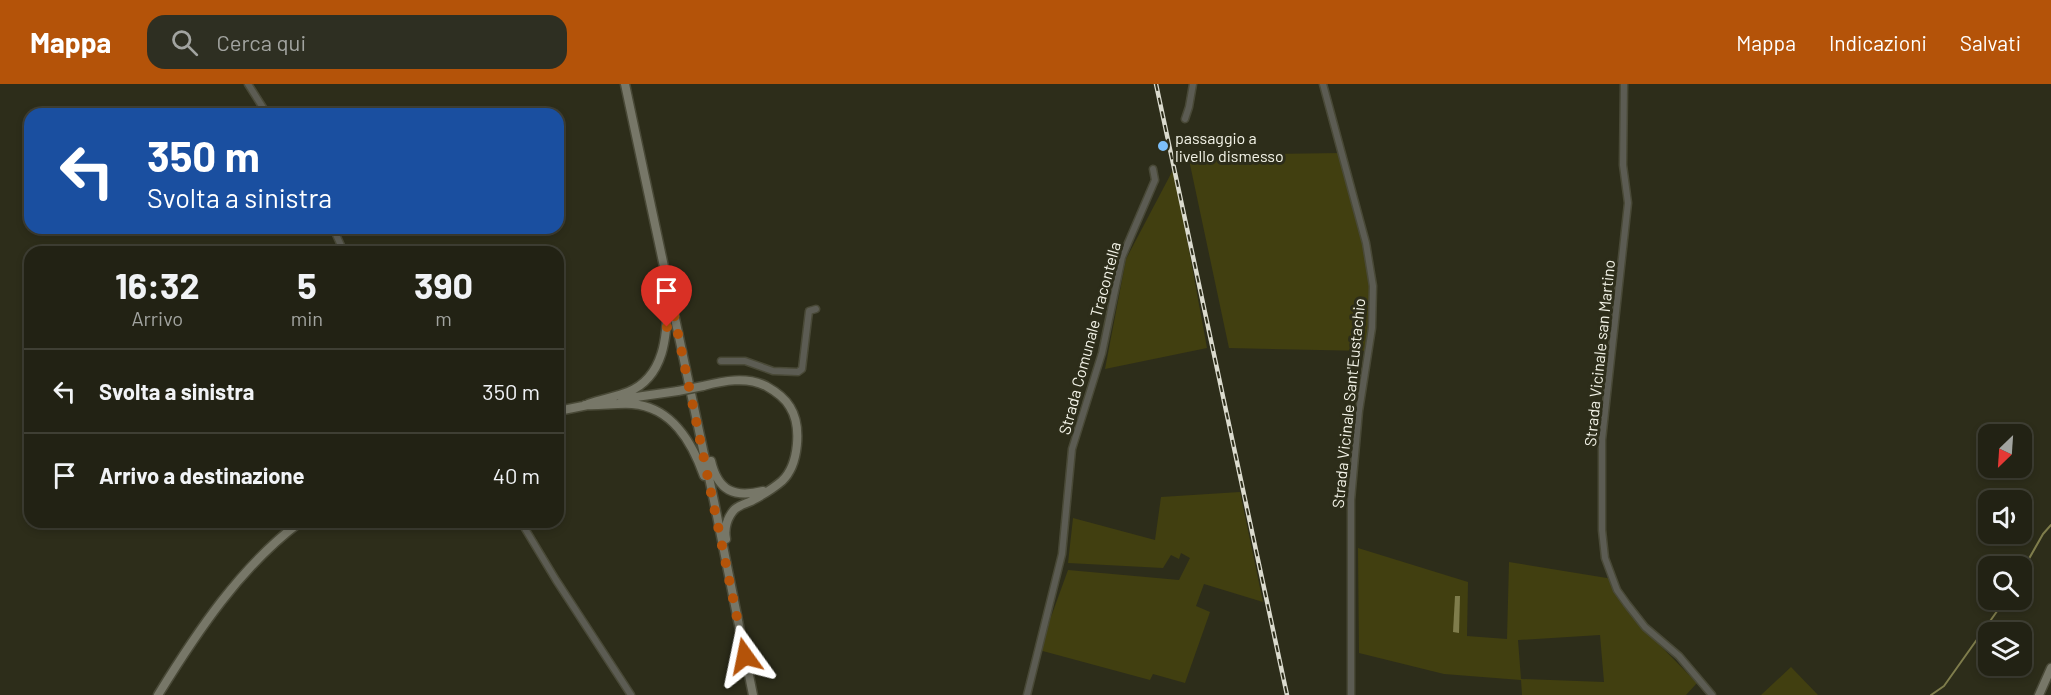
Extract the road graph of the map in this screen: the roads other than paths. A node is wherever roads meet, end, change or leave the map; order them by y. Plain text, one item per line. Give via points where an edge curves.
1 (248, 84) edge
2 (625, 84) edge
3 (1193, 84) edge
4 (1323, 84) edge
5 (1624, 84) edge
6 (263, 108) edge
7 (1185, 119) dead end
8 (1153, 169) dead end
9 (668, 286) junction
10 (816, 309) dead end
11 (721, 361) dead end
12 (585, 405) junction
13 (564, 410) edge
14 (695, 412) junction
15 (766, 491) junction
16 (714, 501) junction
17 (293, 528) edge
18 (525, 528) edge
19 (728, 576) junction
20 (2051, 668) edge
21 (158, 695) edge
22 (632, 695) edge
23 (753, 695) edge
24 (1027, 695) edge
25 (1351, 695) edge
26 (1712, 695) edge
27 (2038, 695) edge

1 - 6 street
2 - 9 main road
3 - 7 street
4 - 25 street, Strada Vicinale Sant'Eustachio via 1366,243 1373,286 1372,328 1351,500
5 - 26 street, Strada Vicinale san Martino via 1623,165 1628,203 1602,440 1604,548 1614,583 1627,604
8 - 24 street, Strada Comunale Tracontella via 1155,180 1122,257 1102,353 1072,449 1062,554
9 - 12 main road via 666,339 649,377 628,392
9 - 14 main road
10 - 11 street via 809,311 802,369 798,372 773,371 745,361
12 - 13 main road
12 - 15 main road, bridge via 733,380 751,381 774,391 790,406 796,425 795,455 785,478
12 - 16 main road via 631,404 662,415 688,439
14 - 15 main road via 721,484 736,494
14 - 16 main road
15 - 19 main road via 741,504 730,516 725,533
16 - 19 main road
17 - 21 main road via 257,560 218,605
18 - 22 street
19 - 23 main road
20 - 27 main road

